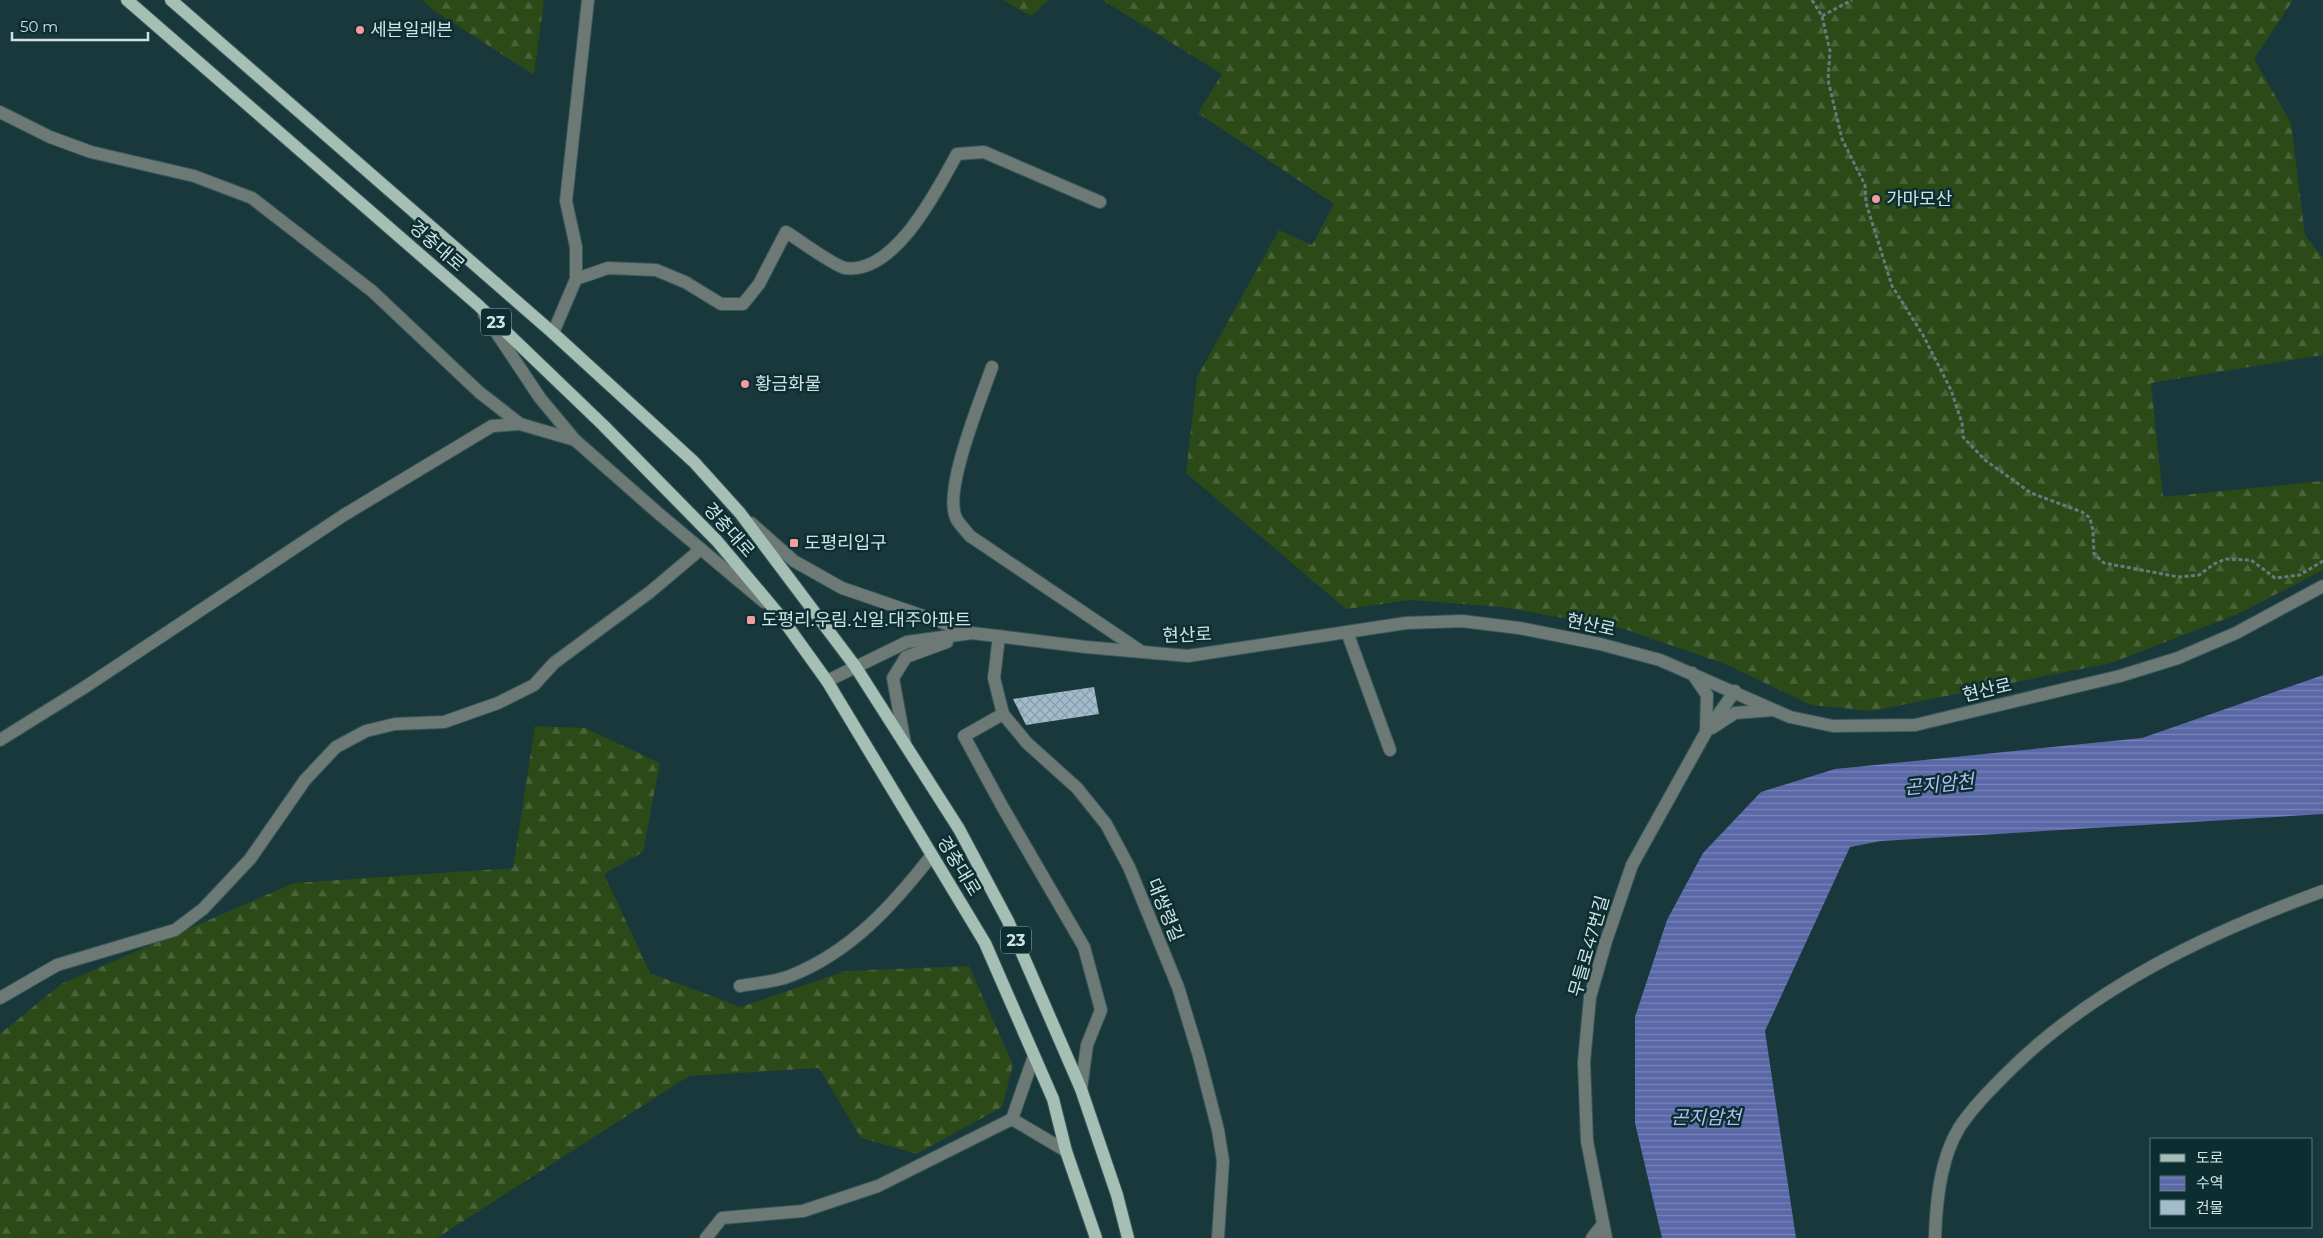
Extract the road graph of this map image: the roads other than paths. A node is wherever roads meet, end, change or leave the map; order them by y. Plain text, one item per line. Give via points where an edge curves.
1 (127, 0) edge
2 (171, 0) edge
3 (588, 0) edge
4 (0, 112) edge
5 (1100, 202) dead end
6 (576, 279) junction
7 (478, 305) junction
8 (553, 333) junction
9 (992, 367) dead end
10 (520, 424) junction
11 (575, 440) junction
12 (740, 513) junction
13 (701, 549) junction
14 (2323, 586) edge
15 (781, 617) junction
16 (1347, 632) junction
17 (972, 633) junction
18 (999, 636) junction
19 (1144, 654) junction
20 (855, 666) junction
21 (1692, 673) junction
22 (827, 681) junction
23 (1735, 691) junction
24 (1774, 710) junction
25 (1003, 714) junction
26 (1706, 732) junction
27 (0, 740) edge
28 (905, 744) junction
29 (1390, 750) dead end
30 (932, 855) junction
31 (2323, 891) edge
32 (740, 986) dead end
33 (0, 998) edge
34 (1034, 1056) junction
35 (1081, 1089) junction
36 (1012, 1119) junction
37 (1066, 1151) junction
38 (1603, 1224) junction
39 (706, 1238) edge
40 (1096, 1238) edge
41 (1128, 1238) edge
42 (1218, 1238) edge
43 (1592, 1238) edge
44 (1606, 1238) edge
45 (1934, 1238) edge

1 - 7 main road, 경충대로 / 23
2 - 8 main road, 경충대로 / 23
3 - 6 street via 566,201 576,247
4 - 10 street via 50,137 91,152 194,176 252,198 372,292 479,392
5 - 6 street via 984,152 958,154 925,211 886,255 861,268 843,268 786,232 759,284 743,304 721,304 685,282 656,270 608,268
6 - 8 street
7 - 11 street via 540,398
7 - 15 main road, 경충대로 / 23 via 604,425 717,541
8 - 12 main road, 경충대로 / 23 via 694,462
9 - 19 street via 957,474 952,495 956,518 970,536
10 - 11 street
10 - 27 street via 492,426 460,443
11 - 13 street
12 - 17 street via 794,562 842,588
12 - 20 main road, 경충대로 / 23
13 - 15 street
13 - 33 street via 650,592 554,663 534,685 498,703 444,722 395,724 366,731 336,747 305,780 250,859 203,909 175,930 57,965
14 - 24 street, 현산로 via 2236,632 2178,658 2120,676 1915,725 1833,726 1790,717
15 - 22 main road, 경충대로 / 23
16 - 19 street, 현산로 via 1188,656
16 - 21 street, 현산로 via 1406,623 1462,621 1600,644 1660,660
16 - 29 street
17 - 18 street, 현산로
17 - 20 street, 현산로 via 907,642
17 - 28 street via 906,657 894,678
18 - 19 street, 현산로
18 - 25 street, 대쌍령길 via 994,678
20 - 22 street, 현산로
20 - 28 main road, 경충대로 / 23
21 - 23 street, 현산로
21 - 26 street via 1707,695
22 - 30 main road, 경충대로 / 23
23 - 24 street, 현산로
23 - 26 street, 무들로47번길
24 - 26 street via 1735,713
25 - 35 street via 964,736 1084,947 1101,1010 1087,1045
25 - 42 street, 대쌍령길 via 1027,743 1078,788 1106,824 1129,867 1178,987 1218,1130 1223,1161
26 - 38 street, 무들로47번길 via 1632,865 1590,997 1584,1062 1587,1141
28 - 35 main road, 경충대로 / 23 via 959,829 1008,921
30 - 32 street via 903,893 862,934 829,957 788,976
30 - 34 main road, 경충대로 / 23 via 985,943
31 - 45 street via 2258,915 2163,960 2091,1002 2030,1050 1988,1092 1959,1128 1943,1166
34 - 36 street
34 - 37 main road, 경충대로 / 23 via 1053,1099
35 - 41 main road, 경충대로 / 23
36 - 37 street
36 - 39 street via 878,1186 803,1211 722,1218
37 - 40 main road, 경충대로 / 23
38 - 43 street
38 - 44 street, 무들로47번길

